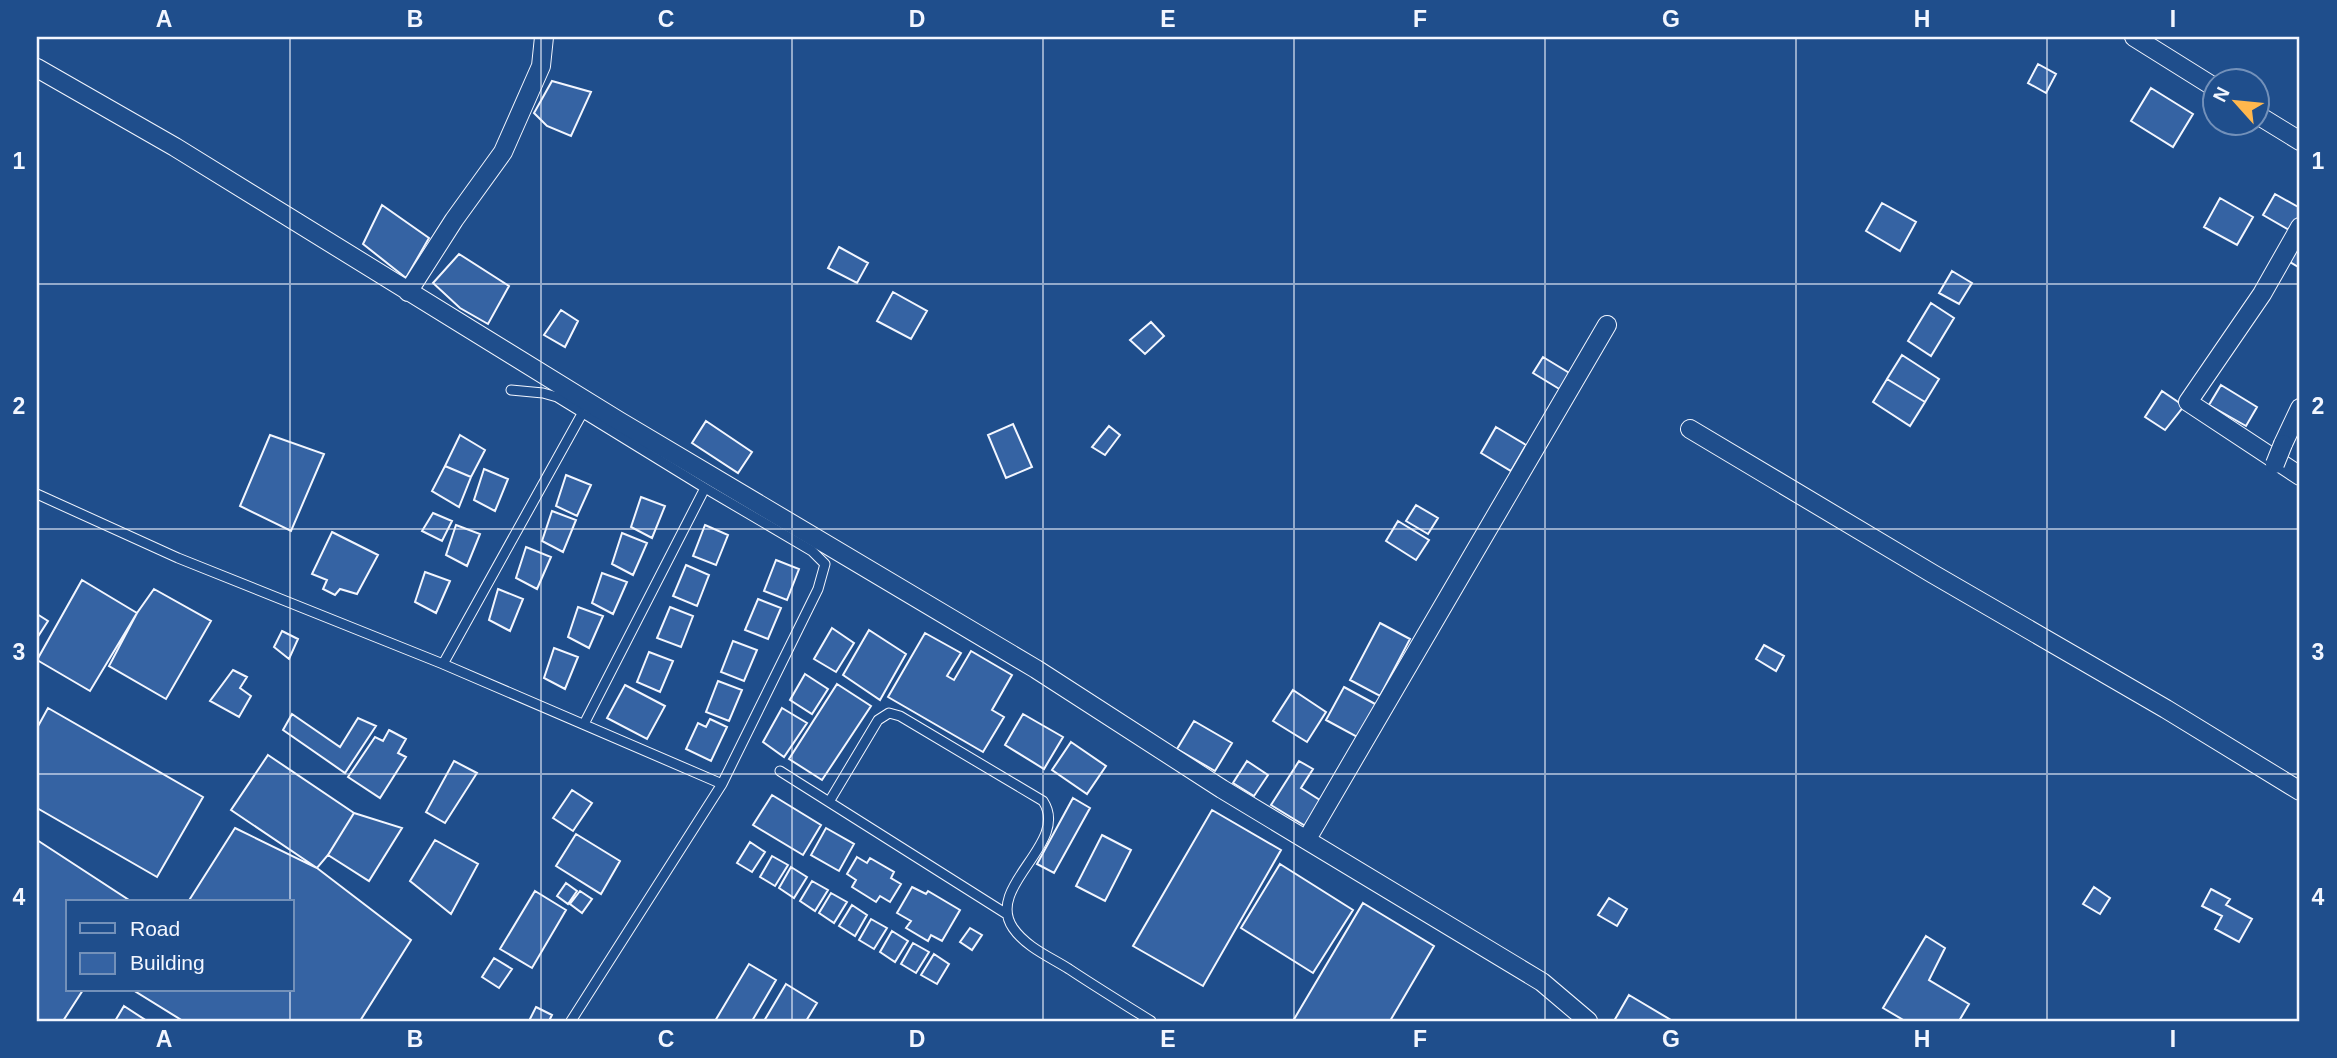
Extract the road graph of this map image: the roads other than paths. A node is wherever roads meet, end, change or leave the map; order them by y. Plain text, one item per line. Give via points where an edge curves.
1 (544, 37) edge
2 (2135, 37) edge
3 (37, 68) edge
4 (2200, 78) edge
5 (2270, 123) edge
6 (2300, 141) edge
7 (2300, 227) edge
8 (408, 292) junction
9 (1607, 325) dead end
10 (511, 390) dead end
11 (2300, 408) edge
12 (583, 412) junction
13 (1690, 429) dead end
14 (2274, 464) dead end
15 (2300, 476) edge
16 (705, 488) junction
17 (37, 494) edge
18 (443, 664) junction
19 (583, 724) junction
20 (780, 771) dead end
21 (722, 784) junction
22 (2300, 791) edge
23 (829, 802) junction
24 (1307, 839) junction
25 (1005, 913) junction
26 (571, 1021) edge
27 (1151, 1021) edge
28 (1588, 1021) edge

1 - 8 street via 541,66 503,152
2 - 4 street
3 - 8 street via 175,147
5 - 6 street
7 - 15 street via 2262,293 2188,402
8 - 24 street via 1036,669
9 - 24 street
10 - 12 lane via 557,397
11 - 14 street, bridge
12 - 16 lane
12 - 18 lane
13 - 22 street
16 - 19 lane
16 - 21 lane via 812,551 825,564 818,589
17 - 18 lane via 178,558
18 - 19 lane
19 - 21 lane
20 - 23 lane
21 - 26 lane
23 - 25 lane
23 - 25 lane via 878,720 889,713 1023,789 1043,802 1049,824 1009,897
24 - 28 street via 1542,982
25 - 27 lane via 1026,942

